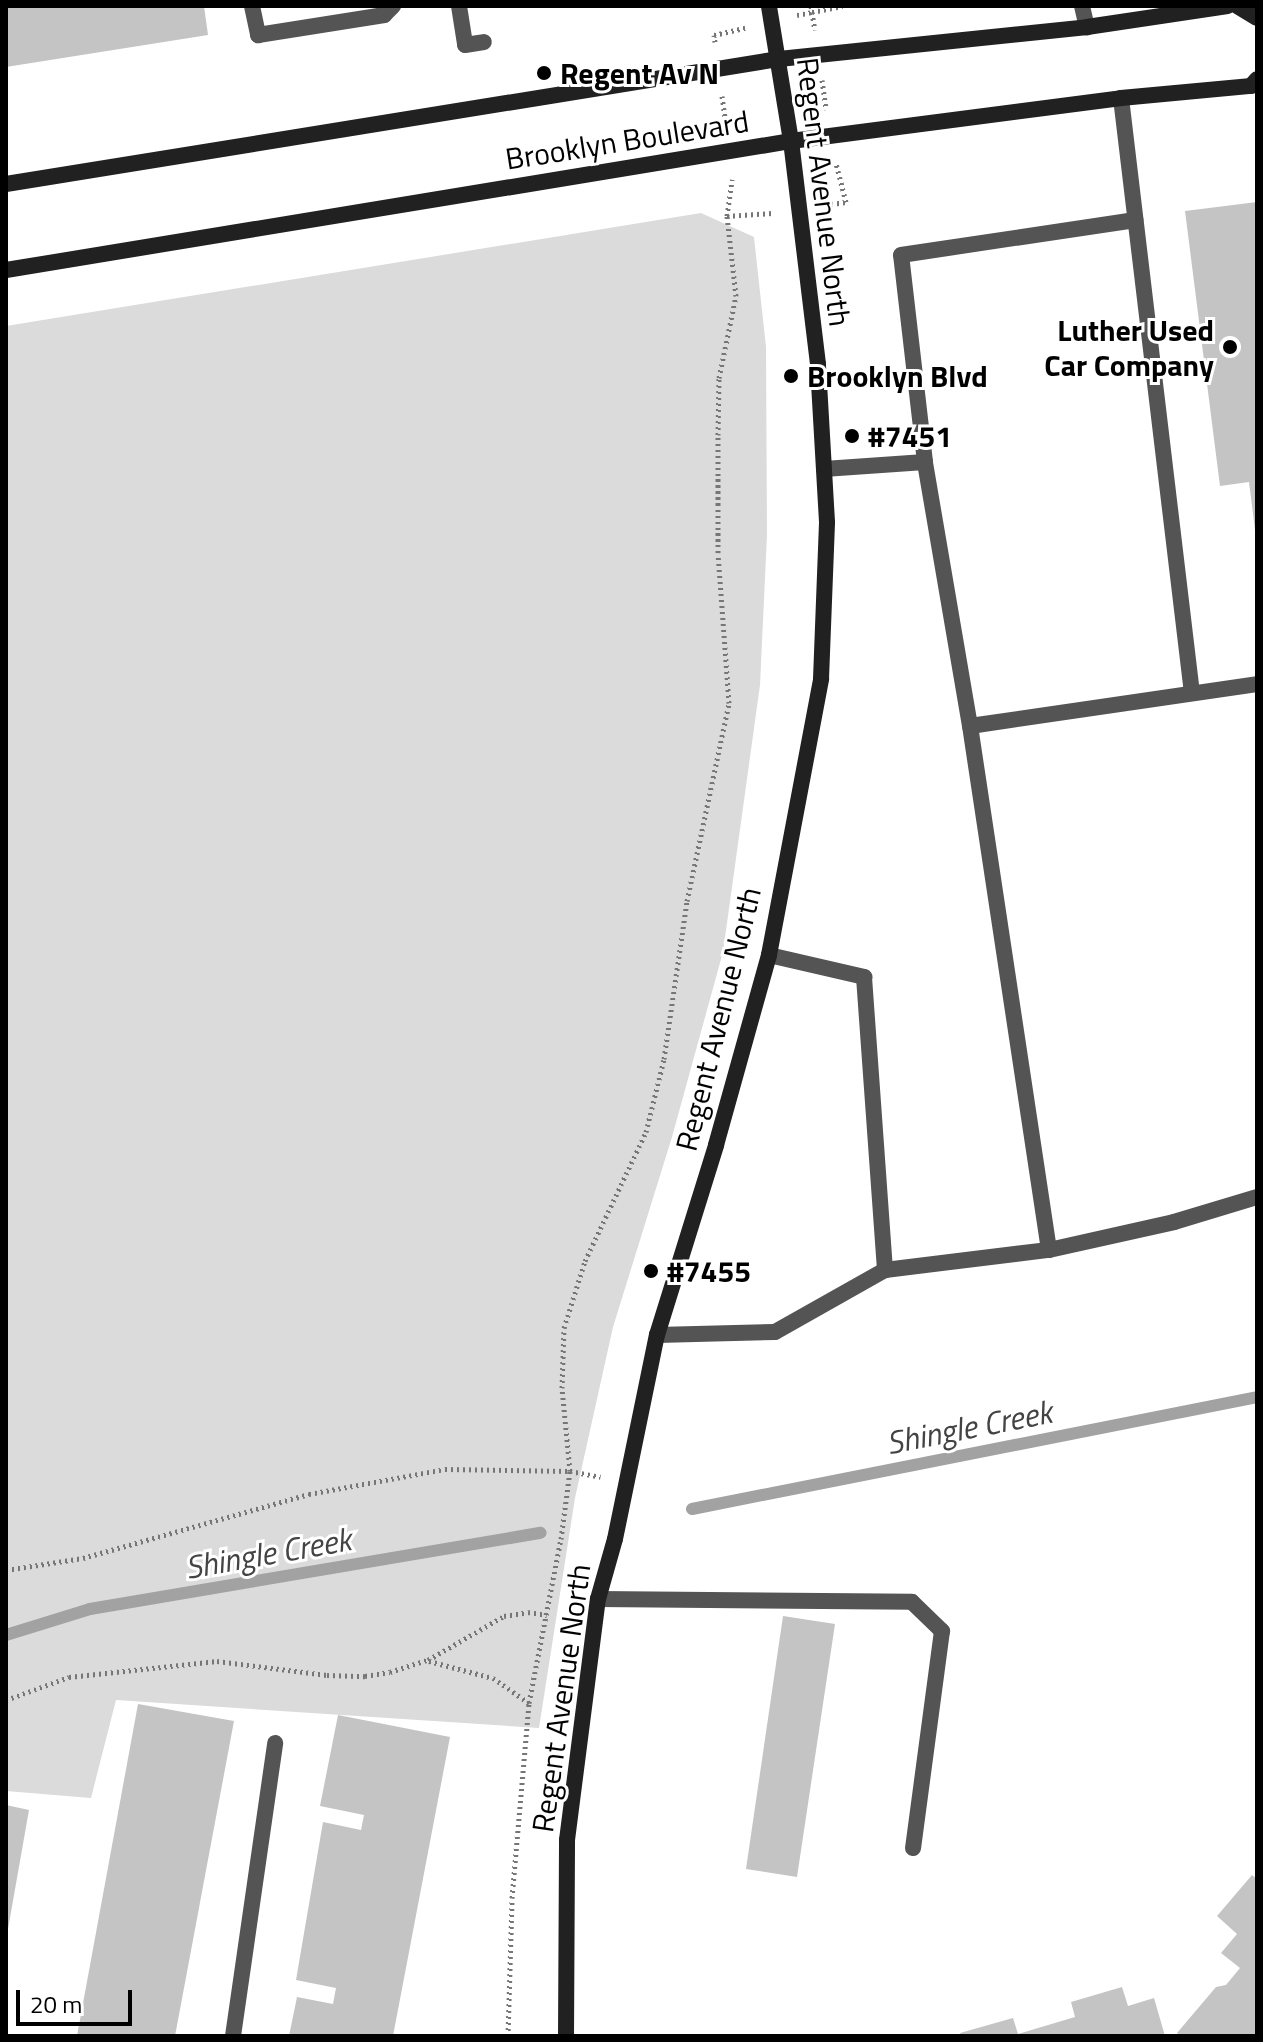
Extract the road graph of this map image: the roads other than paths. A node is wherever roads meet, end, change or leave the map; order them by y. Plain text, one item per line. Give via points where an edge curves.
1 (252, 6) edge
2 (393, 6) edge
3 (459, 6) edge
4 (769, 6) edge
5 (1082, 6) edge
6 (1227, 6) edge
7 (1237, 6) edge
8 (1257, 18) edge
9 (1087, 27) junction
10 (484, 42) dead end
11 (779, 59) junction
12 (1257, 79) edge
13 (1121, 98) junction
14 (791, 141) junction
15 (6, 184) edge
16 (1135, 220) junction
17 (6, 270) edge
18 (925, 462) junction
19 (824, 469) junction
20 (1257, 684) edge
21 (1192, 693) junction
22 (970, 726) junction
23 (769, 955) junction
24 (1257, 1197) edge
25 (1049, 1250) junction
26 (885, 1270) junction
27 (657, 1335) junction
28 (598, 1599) junction
29 (275, 1743) dead end
30 (913, 1848) dead end
31 (233, 2036) edge
32 (566, 2036) edge

1 - 2 street via 258,35 384,15
3 - 10 street via 465,45
4 - 11 main road, Regent Avenue North
5 - 9 street
6 - 9 main road, Brooklyn Boulevard
7 - 8 main road
9 - 11 main road, Brooklyn Boulevard
11 - 14 main road, Regent Avenue North
11 - 15 main road, Brooklyn Boulevard
12 - 13 main road, Brooklyn Boulevard via 1251,86
13 - 14 main road, Brooklyn Boulevard
13 - 16 street
14 - 17 main road, Brooklyn Boulevard
14 - 19 main road, Regent Avenue North via 818,364
16 - 18 street via 901,255
16 - 21 street
18 - 19 street
18 - 22 street
19 - 23 main road, Regent Avenue North via 821,679
20 - 21 street
21 - 22 street
22 - 25 street
23 - 26 street via 864,977
23 - 27 main road, Regent Avenue North
24 - 25 street
25 - 26 street
26 - 27 street via 775,1332
27 - 28 main road, Regent Avenue North
28 - 30 street via 912,1602 942,1631
28 - 32 main road, Regent Avenue North via 567,1840
29 - 31 street

